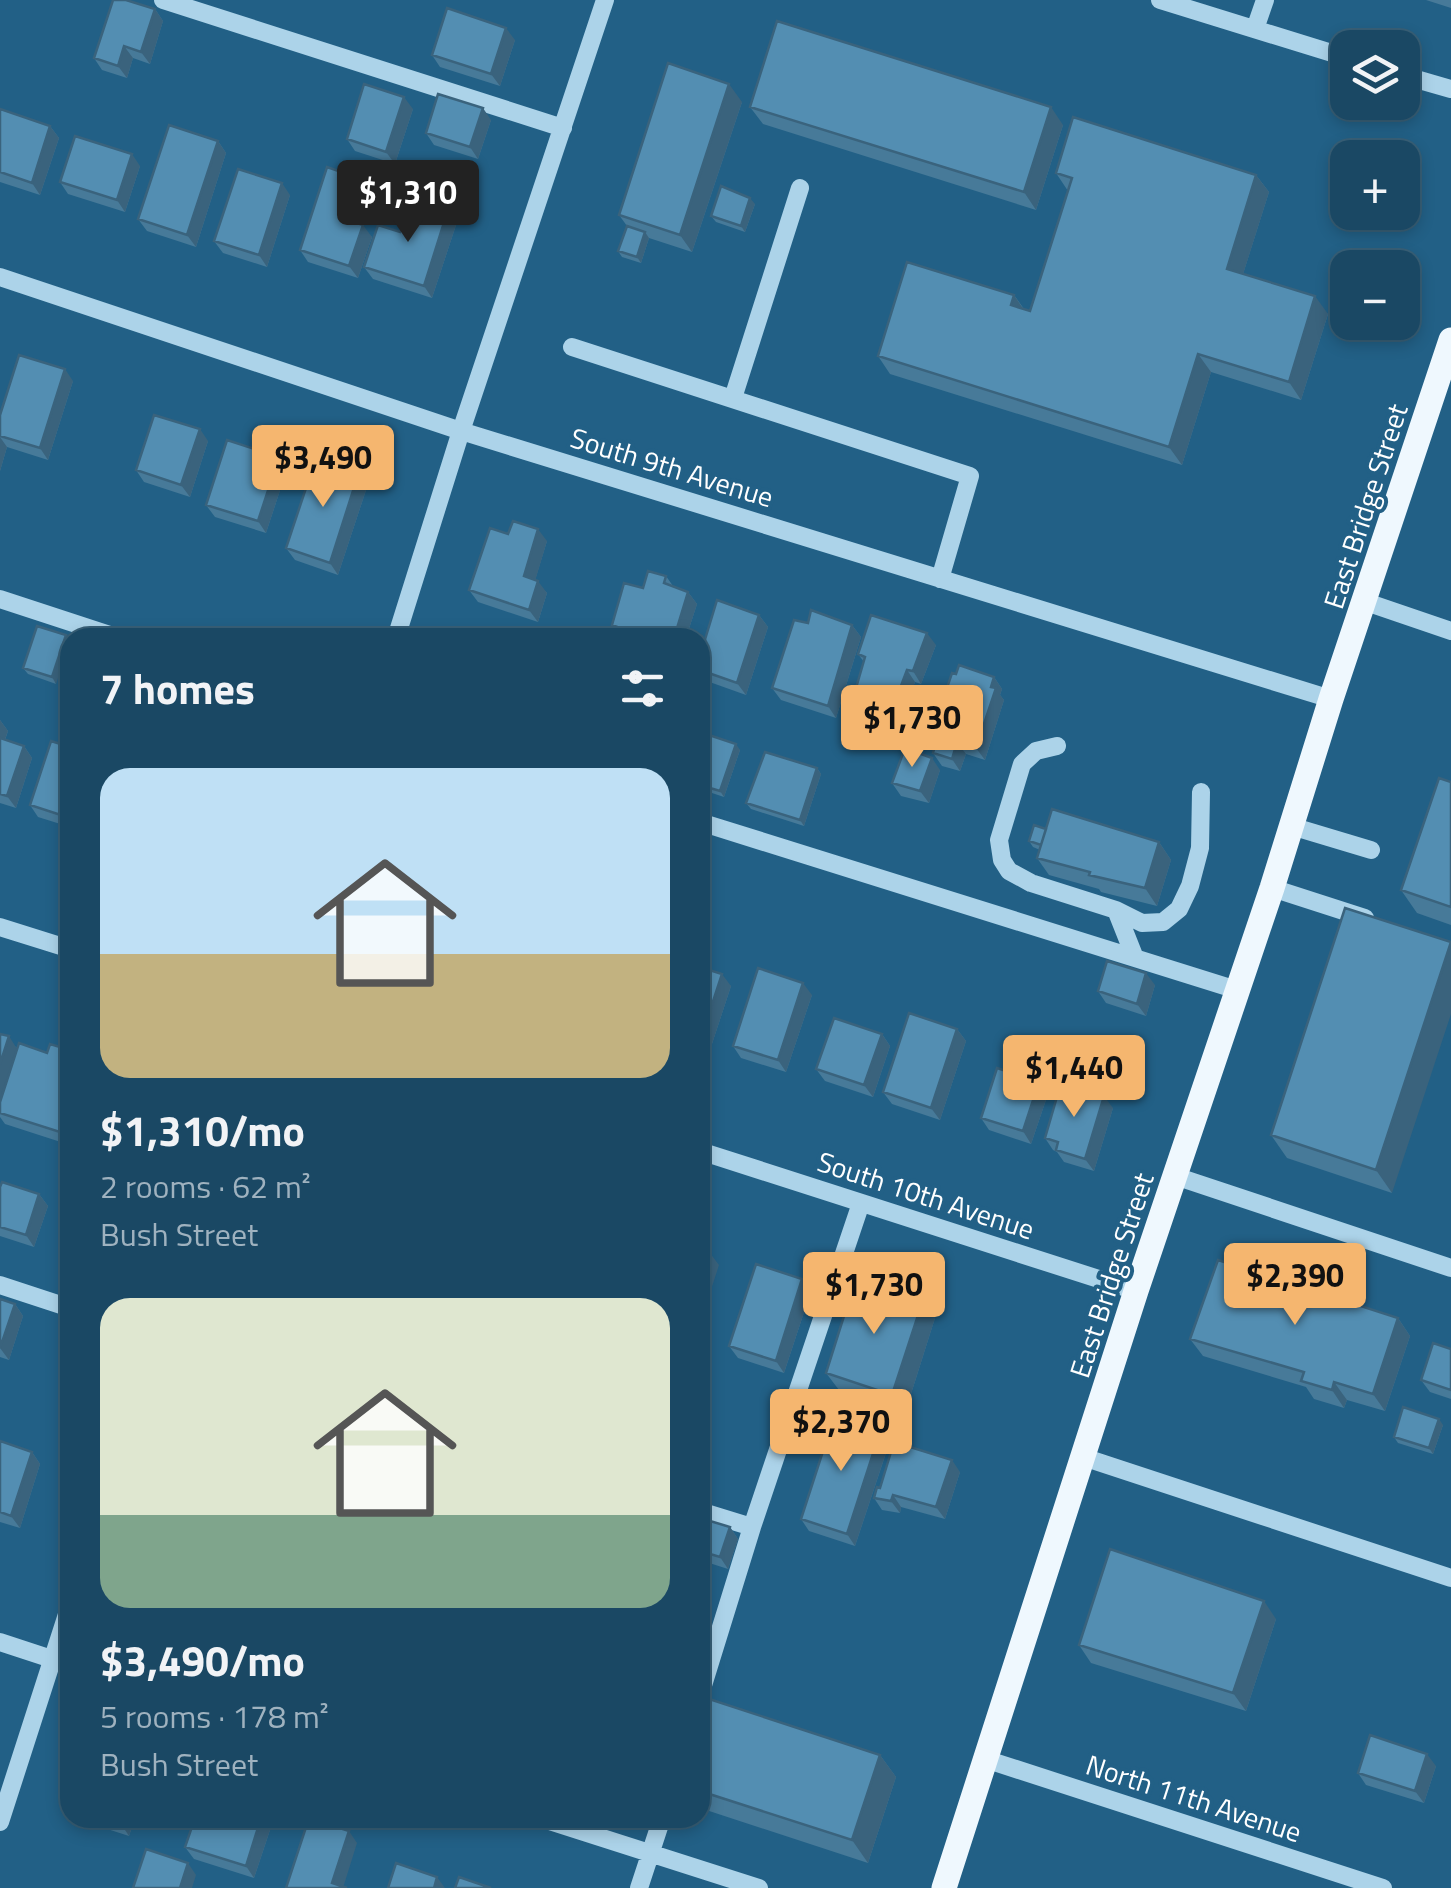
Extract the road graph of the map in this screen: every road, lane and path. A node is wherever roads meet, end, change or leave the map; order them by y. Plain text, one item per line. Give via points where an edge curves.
1 (163, 0) edge
2 (605, 0) edge
3 (1160, 0) edge
4 (1265, 0) edge
5 (1255, 29) junction
6 (1330, 52) edge
7 (1420, 80) edge
8 (1451, 90) edge
9 (563, 128) junction
10 (800, 188) dead end
11 (0, 277) edge
12 (1451, 340) edge
13 (572, 347) dead end
14 (733, 398) junction
15 (460, 431) junction
16 (940, 579) junction
17 (0, 600) edge
18 (1366, 602) junction
19 (88, 628) edge
20 (399, 628) edge
21 (1451, 630) edge
22 (1331, 700) junction
23 (1057, 746) dead end
24 (1201, 792) dead end
25 (710, 825) edge
26 (1291, 826) junction
27 (1371, 850) dead end
28 (1272, 888) junction
29 (1116, 910) junction
30 (1384, 924) edge
31 (0, 927) edge
32 (60, 946) edge
33 (1135, 958) junction
34 (1237, 990) junction
35 (710, 1154) edge
36 (1175, 1176) junction
37 (861, 1203) junction
38 (1451, 1268) edge
39 (0, 1285) edge
40 (1136, 1291) junction
41 (60, 1305) edge
42 (1083, 1457) junction
43 (710, 1514) edge
44 (752, 1527) junction
45 (1451, 1578) edge
46 (0, 1642) edge
47 (60, 1663) edge
48 (710, 1664) edge
49 (60, 1666) edge
50 (988, 1760) junction
51 (0, 1822) edge
52 (572, 1828) edge
53 (659, 1828) edge
54 (651, 1853) junction
55 (639, 1888) edge
56 (759, 1888) edge
57 (944, 1888) edge
58 (1383, 1888) edge

1 - 9 street
2 - 9 street
3 - 5 street
4 - 5 street
5 - 6 street
7 - 8 street
9 - 15 street
10 - 14 street
11 - 15 street, South 9th Avenue
12 - 18 main road, East Bridge Street
13 - 14 street
14 - 16 street via 970,476
15 - 16 street, South 9th Avenue
15 - 20 street
16 - 22 street, South 9th Avenue
17 - 19 street
18 - 21 street
18 - 22 main road, East Bridge Street
22 - 26 main road, East Bridge Street
23 - 29 street via 1022,764 999,840 1002,860 1031,884
24 - 29 street via 1200,848 1178,909 1162,922 1142,923
25 - 33 street
26 - 27 street
26 - 28 main road, East Bridge Street
28 - 30 street
28 - 34 main road, East Bridge Street
29 - 33 street
31 - 32 street
33 - 34 street
34 - 36 main road, East Bridge Street
35 - 37 street, South 10th Avenue
36 - 38 street
36 - 40 main road, East Bridge Street
37 - 40 street, South 10th Avenue
37 - 44 street
39 - 41 street
40 - 42 main road, East Bridge Street
42 - 45 street
42 - 50 main road, East Bridge Street
43 - 44 street
44 - 48 street
46 - 47 street
49 - 51 street
50 - 57 main road, East Bridge Street
50 - 58 street, North 11th Avenue
52 - 54 street
53 - 54 street
54 - 55 street
54 - 56 street

